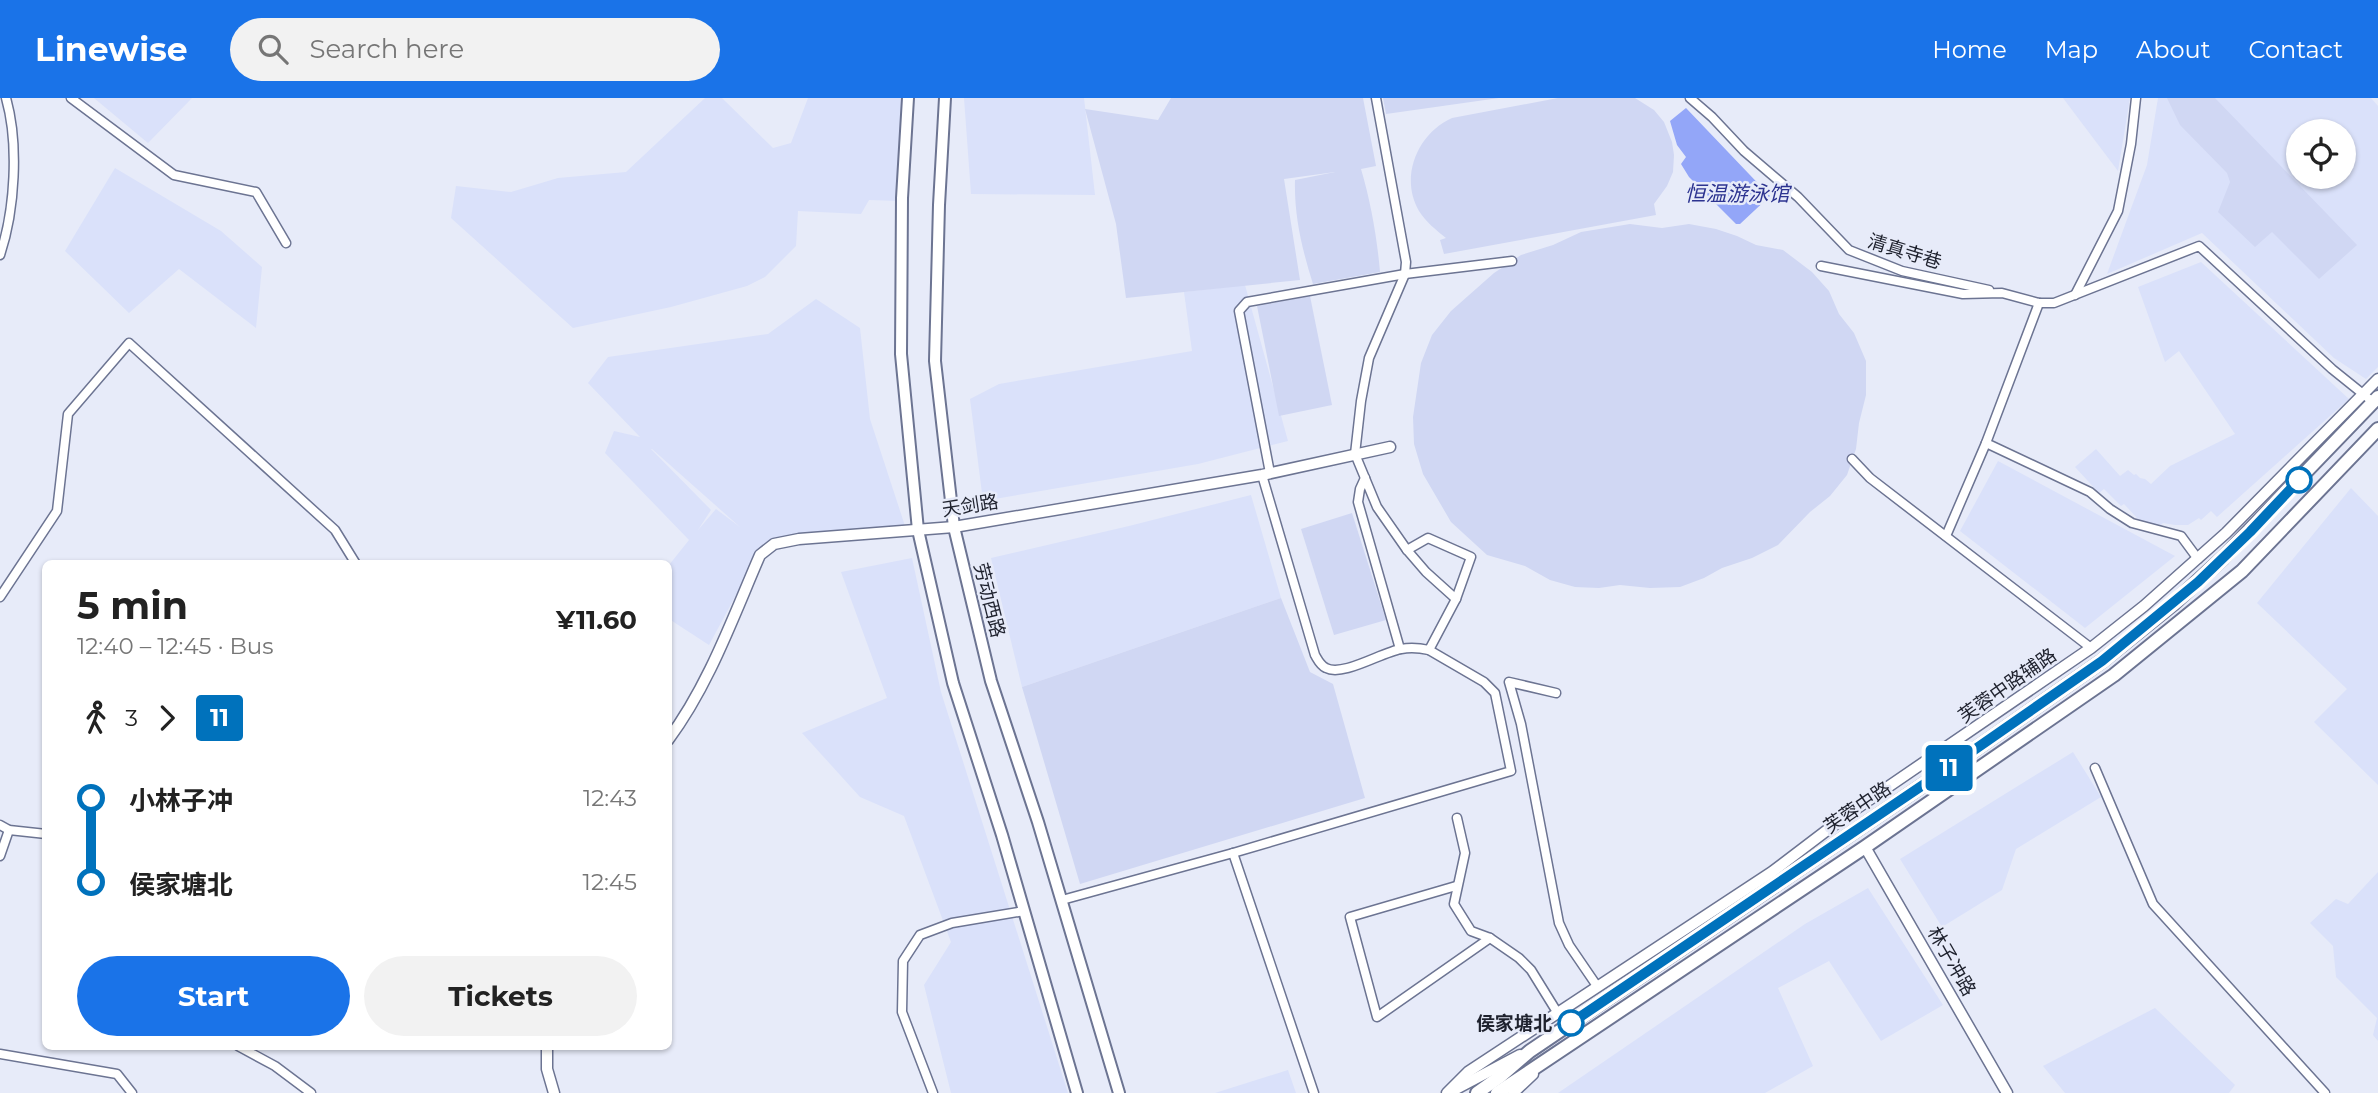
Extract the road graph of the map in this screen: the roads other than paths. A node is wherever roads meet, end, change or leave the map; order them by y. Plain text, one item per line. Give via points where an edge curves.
1 (6, 98) edge
2 (71, 98) edge
3 (908, 98) edge
4 (945, 98) edge
5 (1377, 98) edge
6 (1690, 98) edge
7 (2136, 98) edge
8 (286, 243) dead end
9 (0, 253) edge
10 (1512, 261) dead end
11 (1821, 266) dead end
12 (1405, 274) junction
13 (2002, 293) junction
14 (2075, 295) junction
15 (2039, 303) junction
16 (2378, 379) edge
17 (2372, 397) edge
18 (2378, 429) edge
19 (1986, 443) junction
20 (1391, 447) dead end
21 (1355, 454) junction
22 (1852, 459) dead end
23 (1266, 474) junction
24 (1365, 478) junction
25 (954, 527) junction
26 (918, 530) junction
27 (1945, 536) junction
28 (1407, 550) junction
29 (2198, 559) junction
30 (354, 560) edge
31 (0, 597) edge
32 (1456, 599) junction
33 (2091, 648) junction
34 (1400, 649) junction
35 (1429, 650) junction
36 (1556, 693) dead end
37 (672, 735) edge
38 (2095, 768) dead end
39 (1457, 818) dead end
40 (0, 825) edge
41 (9, 830) junction
42 (42, 834) edge
43 (1865, 847) junction
44 (1233, 853) junction
45 (0, 856) edge
46 (1456, 886) junction
47 (1062, 900) junction
48 (1024, 911) junction
49 (1490, 938) junction
50 (1597, 986) junction
51 (1557, 1012) junction
52 (245, 1050) edge
53 (547, 1050) edge
54 (1530, 1051) junction
55 (0, 1054) edge
56 (1551, 1057) junction
57 (132, 1093) edge
58 (311, 1093) edge
59 (554, 1093) edge
60 (933, 1093) edge
61 (1077, 1093) edge
62 (1119, 1093) edge
63 (1314, 1093) edge
64 (1448, 1093) edge
65 (1477, 1093) edge
66 (1497, 1093) edge
67 (1513, 1093) edge
68 (2007, 1093) edge
69 (2325, 1093) edge

1 - 9 street via 12,119 13,190
2 - 8 street via 174,175 256,192
3 - 26 main road via 901,354
4 - 25 main road, 劳动西路 via 936,361
5 - 12 street
6 - 13 street, 清真寺巷 via 1849,250 1902,271
7 - 14 street via 2118,211
10 - 12 street
11 - 13 street via 1963,294
12 - 21 street via 1369,358
12 - 23 street via 1242,305 1239,311
13 - 15 street
14 - 15 street
14 - 17 street via 2199,246 2332,369
15 - 19 street
16 - 17 street, 芙蓉中路辅路
17 - 29 street, 芙蓉中路辅路
17 - 54 main road, 芙蓉中路 via 2223,558 2102,661
18 - 43 main road, 芙蓉中路 via 2242,571 2114,676
19 - 27 street
19 - 29 street via 2090,492 2132,523 2181,536
20 - 21 street, 天剑路
21 - 23 street, 天剑路
21 - 24 street
22 - 27 street
23 - 25 street, 天剑路
23 - 34 street via 1315,655 1322,665 1338,669
24 - 28 street via 1377,507
24 - 34 street via 1358,502
25 - 26 street, 天剑路
25 - 47 main road, 劳动西路 via 991,681
26 - 37 street, 天剑路 via 799,539 774,544 760,555 712,663
26 - 48 main road via 953,683
27 - 33 street
28 - 32 street
28 - 32 street via 1428,538 1471,557
29 - 33 street, 芙蓉中路辅路
30 - 31 street via 335,530 129,343 68,414 57,511
32 - 35 street
33 - 50 street, 芙蓉中路辅路 via 1847,815 1772,872
34 - 35 street
35 - 44 street via 1495,692 1511,771
36 - 50 street via 1509,682 1559,923
38 - 69 street via 2153,904
39 - 46 street via 1465,853
40 - 41 street
41 - 42 street
41 - 45 street
43 - 56 main road, 芙蓉中路
43 - 68 street, 林子冲路
44 - 47 street
44 - 63 street
46 - 49 street via 1454,904 1471,931
46 - 49 street via 1350,917 1377,1017
47 - 62 main road, 劳动西路
48 - 60 street via 952,923 920,935 903,961 902,1012
48 - 61 main road
49 - 51 street via 1531,970
50 - 51 street, 芙蓉中路辅路
51 - 64 street, 芙蓉中路辅路 via 1468,1072
52 - 58 street
53 - 59 street
54 - 64 street, 芙蓉中路
54 - 65 main road
55 - 57 street via 117,1074
56 - 66 main road
56 - 67 street, 芙蓉中路

